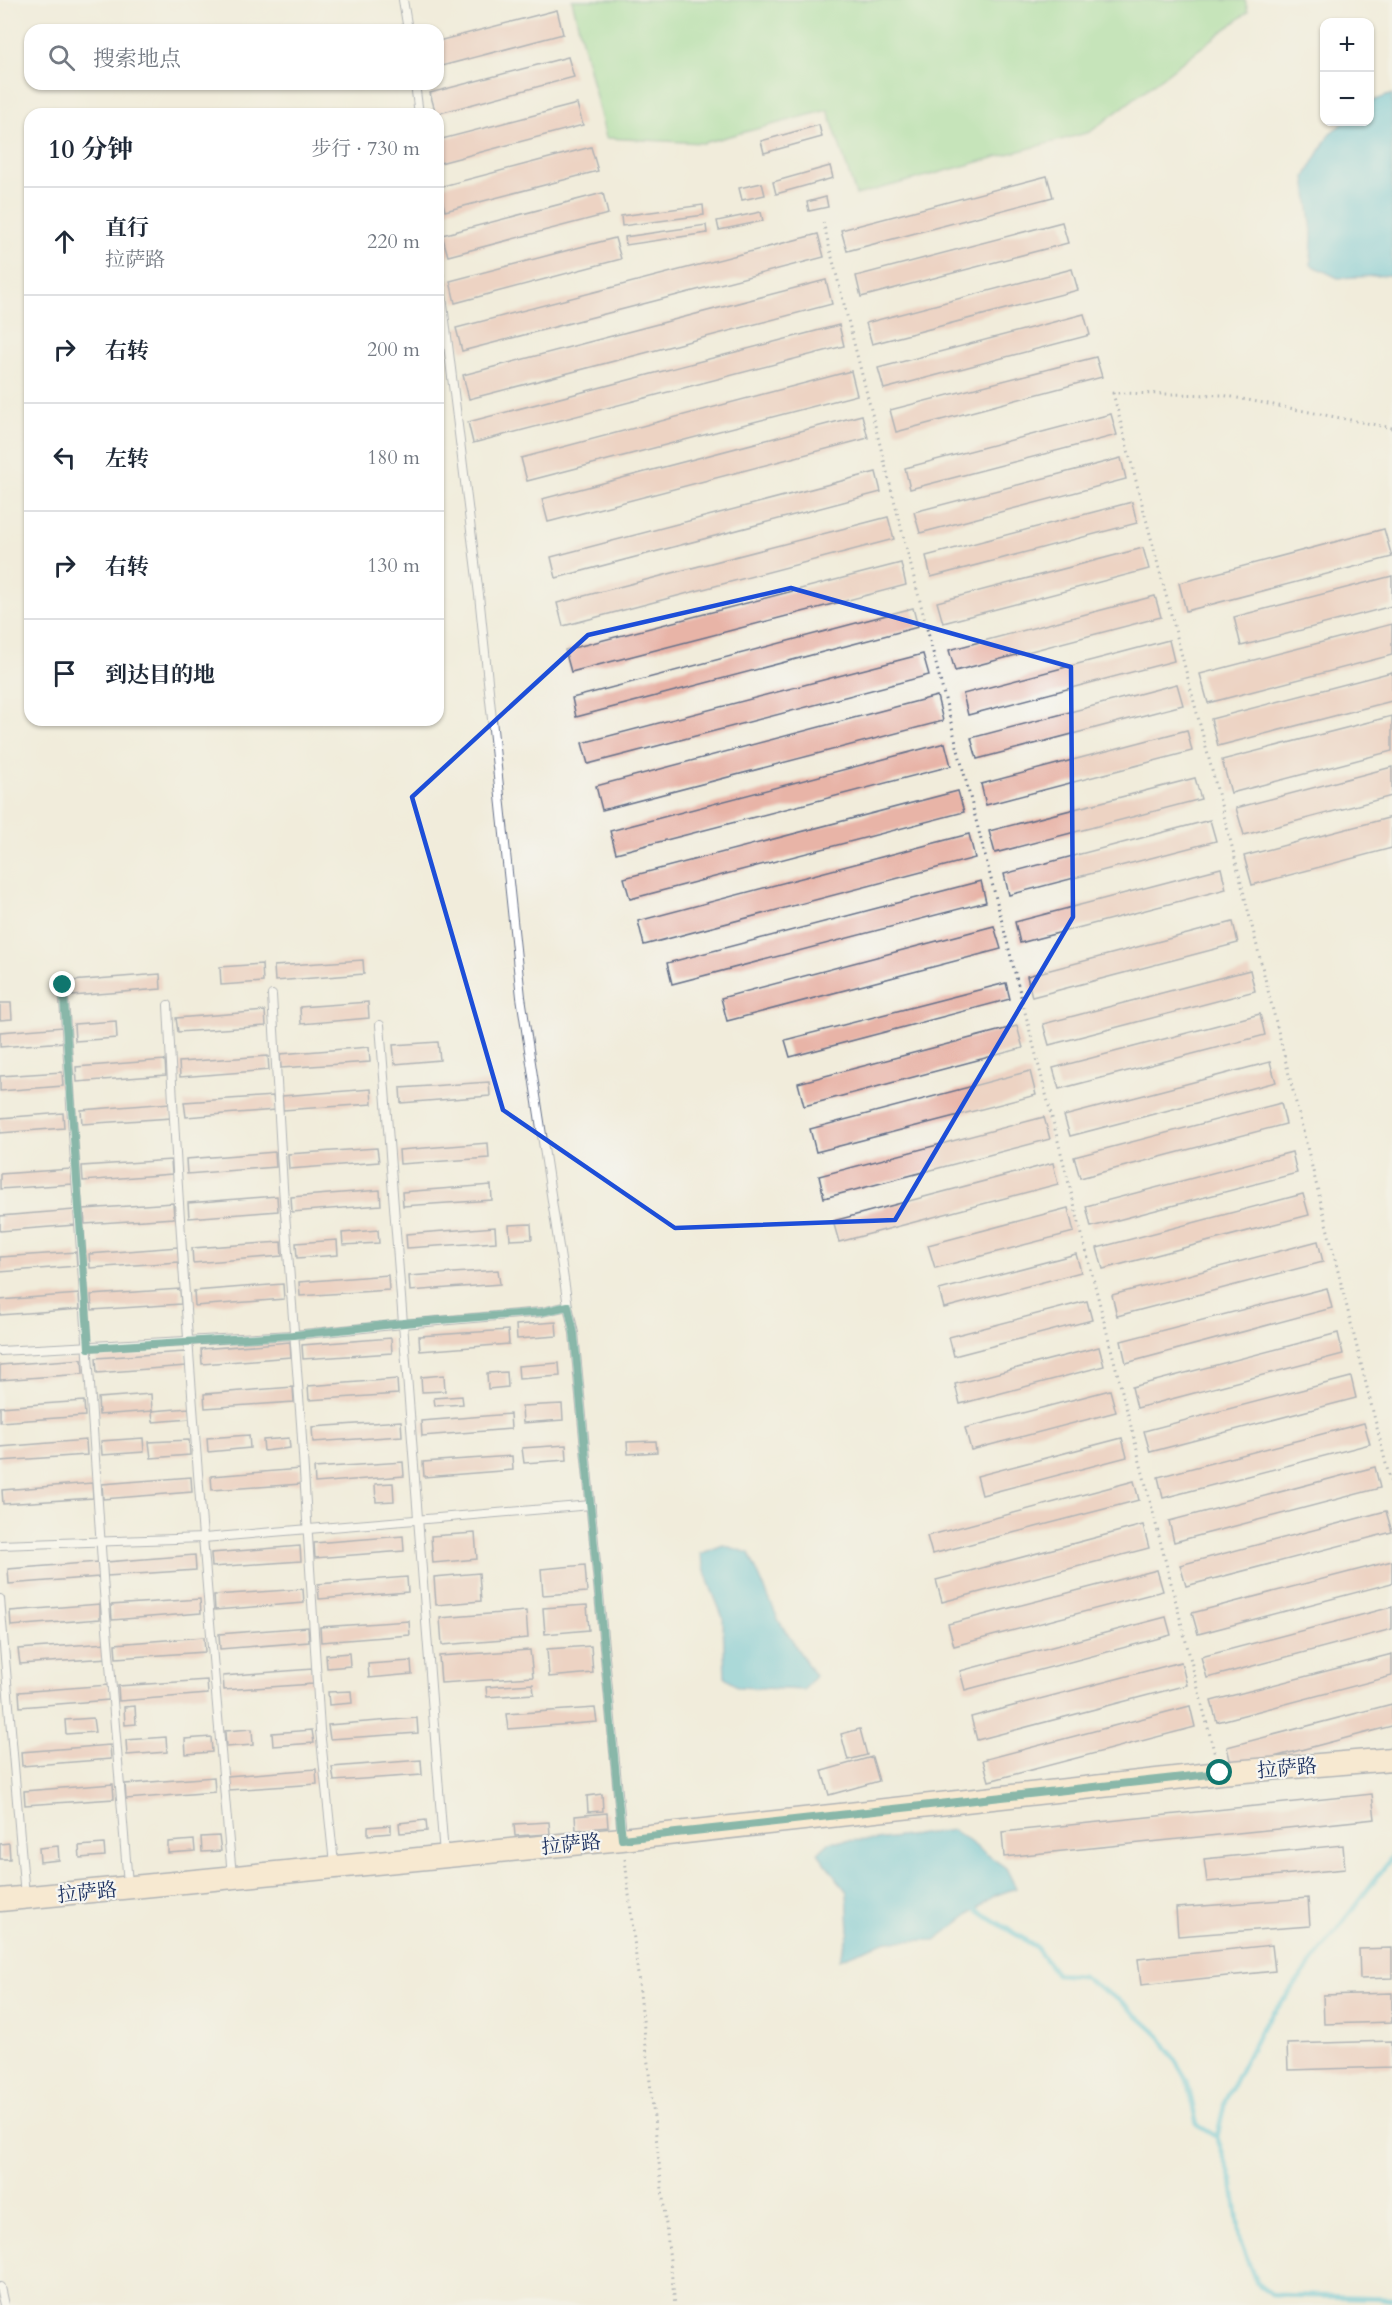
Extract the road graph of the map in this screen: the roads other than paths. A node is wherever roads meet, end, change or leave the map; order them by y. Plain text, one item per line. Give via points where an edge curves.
1 (403, 0) edge
2 (407, 24) edge
3 (417, 90) edge
4 (418, 108) edge
5 (444, 312) edge
6 (63, 985) dead end
7 (272, 995) dead end
8 (168, 1005) dead end
9 (380, 1025) dead end
10 (568, 1306) junction
11 (404, 1323) junction
12 (294, 1335) junction
13 (190, 1341) junction
14 (89, 1348) junction
15 (0, 1351) edge
16 (591, 1505) junction
17 (419, 1520) junction
18 (307, 1529) junction
19 (204, 1538) junction
20 (101, 1542) junction
21 (0, 1545) edge
22 (0, 1599) edge
23 (1392, 1759) edge
24 (622, 1839) junction
25 (444, 1857) junction
26 (335, 1867) junction
27 (232, 1877) junction
28 (128, 1887) junction
29 (25, 1898) junction
30 (0, 1900) edge
31 (0, 2287) edge
32 (4, 2305) edge

1 - 2 lane
3 - 4 lane
5 - 10 lane via 479,595 521,997
6 - 14 lane
7 - 12 lane
8 - 13 lane
9 - 11 lane
10 - 11 lane via 542,1312
10 - 16 lane
11 - 12 lane
11 - 17 lane
12 - 13 lane
12 - 18 lane
13 - 14 lane
13 - 19 lane
14 - 15 lane
14 - 20 lane
16 - 17 lane
16 - 24 lane
17 - 18 lane
17 - 25 lane
18 - 19 lane
18 - 26 lane via 320,1730
19 - 20 lane
19 - 27 lane
20 - 21 lane
20 - 28 lane
22 - 29 lane
23 - 24 street, 拉萨路 via 1220,1773
24 - 25 street, 拉萨路
25 - 26 street, 拉萨路
26 - 27 street, 拉萨路
27 - 28 street, 拉萨路
28 - 29 street, 拉萨路
29 - 30 street, 拉萨路
31 - 32 lane

